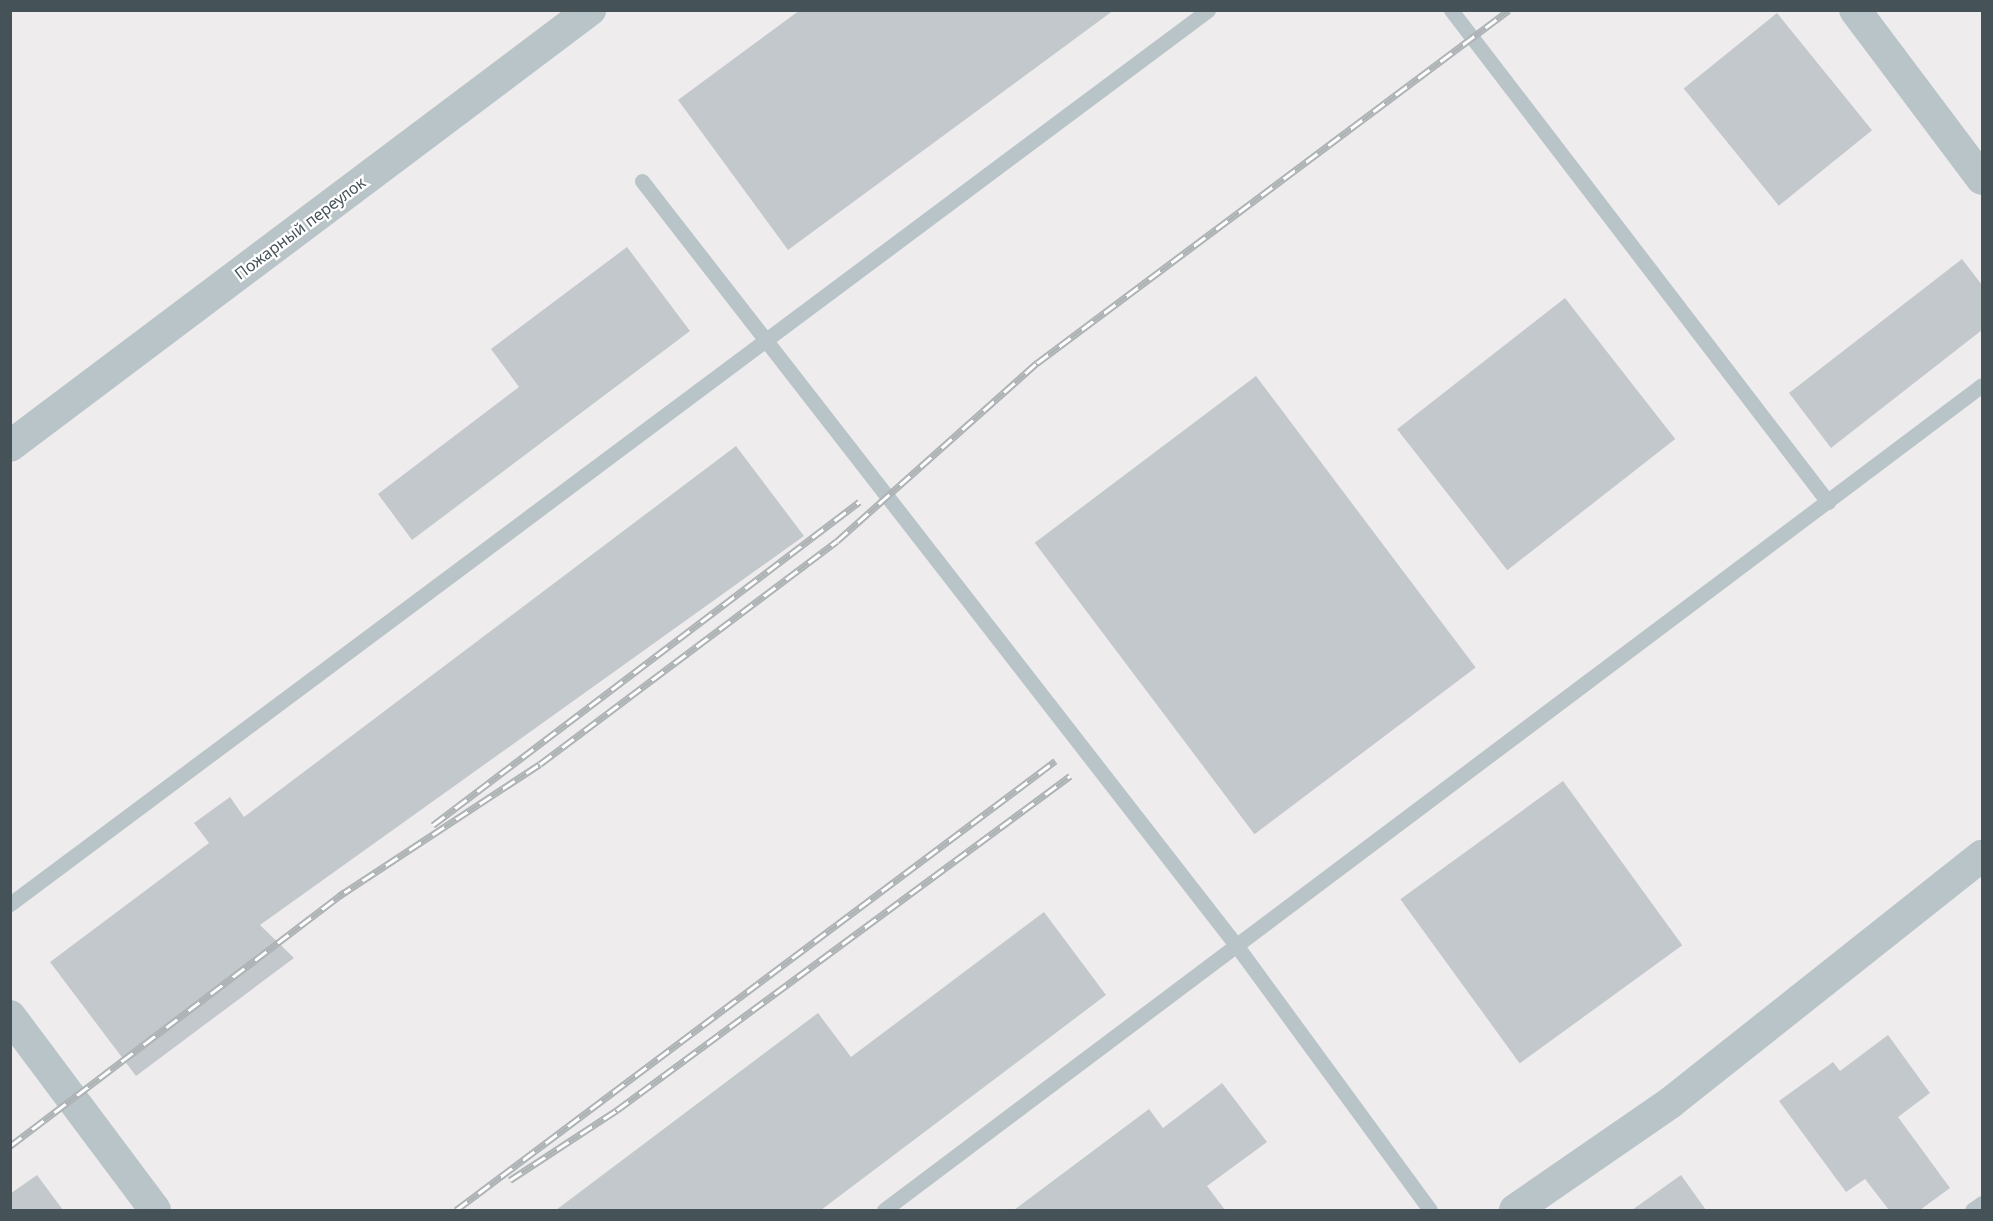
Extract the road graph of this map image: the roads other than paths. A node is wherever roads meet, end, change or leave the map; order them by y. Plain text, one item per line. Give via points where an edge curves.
1 (590, 10) edge
2 (1208, 10) edge
3 (1451, 10) edge
4 (1855, 10) edge
5 (1983, 179) edge
6 (642, 181) dead end
7 (769, 340) junction
8 (1983, 385) edge
9 (10, 446) edge
10 (1828, 502) junction
11 (1983, 856) edge
12 (10, 904) edge
13 (1239, 948) junction
14 (10, 1016) edge
15 (1983, 1203) edge
16 (155, 1210) edge
17 (884, 1210) edge
18 (1430, 1210) edge
19 (1515, 1210) edge
20 (1972, 1210) edge

1 - 9 street, Пожарный переулок
2 - 7 lane
3 - 10 lane
4 - 5 street
6 - 7 lane
7 - 12 lane
7 - 13 lane
8 - 10 lane
10 - 13 lane
11 - 19 street via 1670,1103
13 - 17 lane
13 - 18 lane
14 - 16 street
15 - 20 lane

